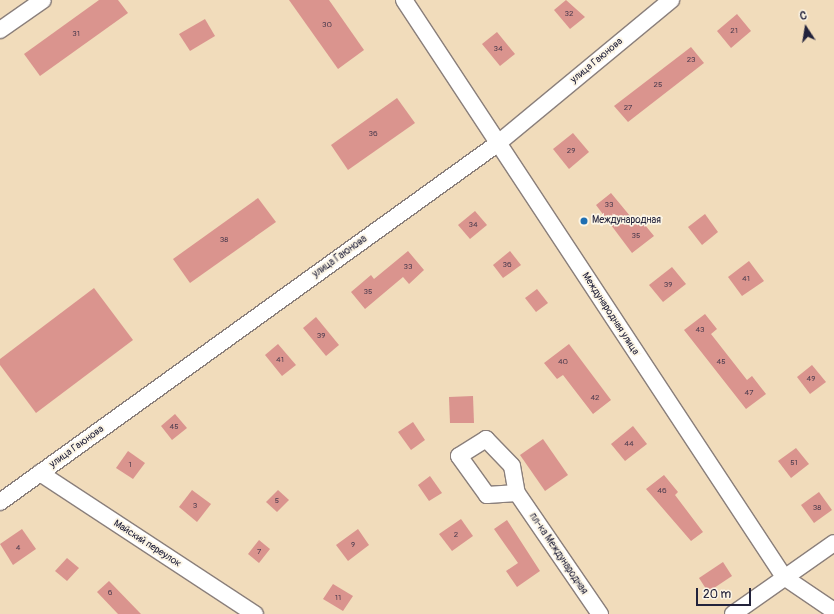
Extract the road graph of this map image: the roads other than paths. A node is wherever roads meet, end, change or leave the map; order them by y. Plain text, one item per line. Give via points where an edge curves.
1 (43, 0) edge
2 (404, 0) edge
3 (671, 0) edge
4 (0, 30) edge
5 (497, 144) junction
6 (40, 473) junction
7 (517, 493) dead end
8 (0, 502) edge
9 (834, 543) edge
10 (784, 577) junction
11 (834, 611) edge
12 (255, 614) edge
13 (600, 614) edge
14 (733, 614) edge

1 - 4 street
2 - 5 street, Международная улица
3 - 5 street, улица Гаюнова
5 - 6 street, улица Гаюнова
5 - 10 street, Международная улица
6 - 8 street, улица Гаюнова
6 - 12 street, Майский переулок
7 - 13 street, пл-ка Международная
9 - 10 street
10 - 11 street, Международная улица
10 - 14 street

